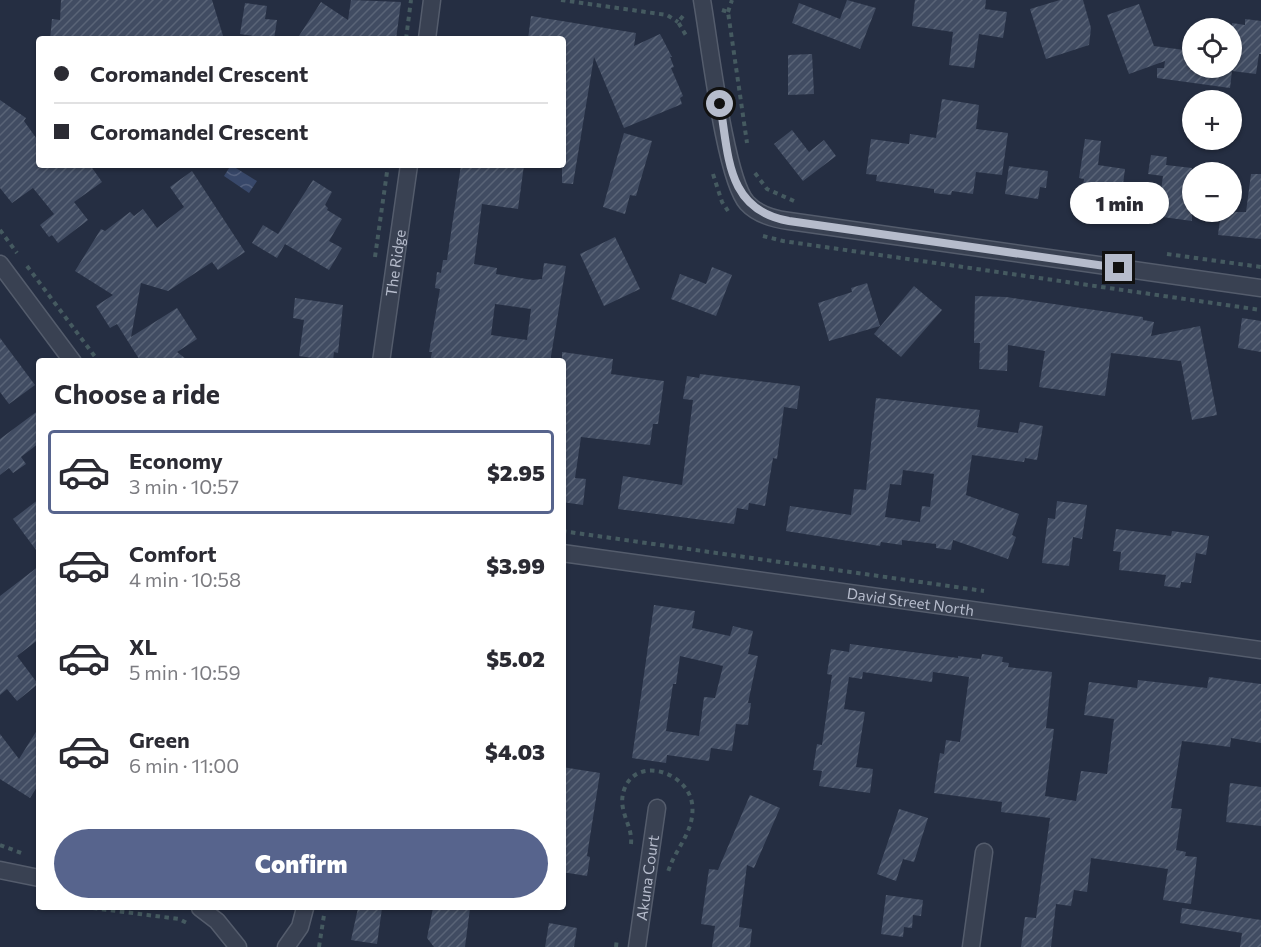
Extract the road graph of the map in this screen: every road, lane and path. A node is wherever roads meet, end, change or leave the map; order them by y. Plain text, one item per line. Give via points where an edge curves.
1 (411, 0) edge
2 (432, 0) edge
3 (561, 0) edge
4 (702, 0) edge
5 (732, 0) edge
6 (719, 9) dead end
7 (728, 12) junction
8 (678, 22) dead end
9 (406, 36) edge
10 (427, 36) edge
11 (747, 151) dead end
12 (753, 167) dead end
13 (410, 168) edge
14 (798, 202) dead end
15 (0, 230) edge
16 (1162, 253) dead end
17 (0, 264) edge
18 (1261, 267) edge
19 (1261, 288) edge
20 (70, 358) edge
21 (96, 358) edge
22 (382, 358) edge
23 (566, 532) edge
24 (566, 554) edge
25 (988, 591) dead end
26 (1261, 650) edge
27 (657, 808) dead end
28 (0, 845) edge
29 (984, 852) dead end
30 (30, 856) dead end
31 (0, 870) edge
32 (36, 877) edge
33 (109, 910) edge
34 (203, 910) edge
35 (304, 910) edge
36 (325, 910) edge
37 (195, 927) dead end
38 (238, 947) edge
39 (286, 947) edge
40 (319, 947) edge
41 (637, 947) edge
42 (971, 947) edge

1 - 9 path
2 - 10 street
3 - 8 path via 667,15
4 - 19 street via 732,170 743,197 766,216
5 - 7 path
6 - 7 path
7 - 11 path
12 - 14 path via 767,189
13 - 22 street, The Ridge
15 - 21 path
16 - 18 path
17 - 20 street
23 - 25 path
24 - 26 street, David Street North
27 - 41 street, Akuna Court
28 - 30 path
29 - 42 street
31 - 32 street
33 - 37 path via 179,919
34 - 38 street
35 - 39 street via 300,927
36 - 40 path

